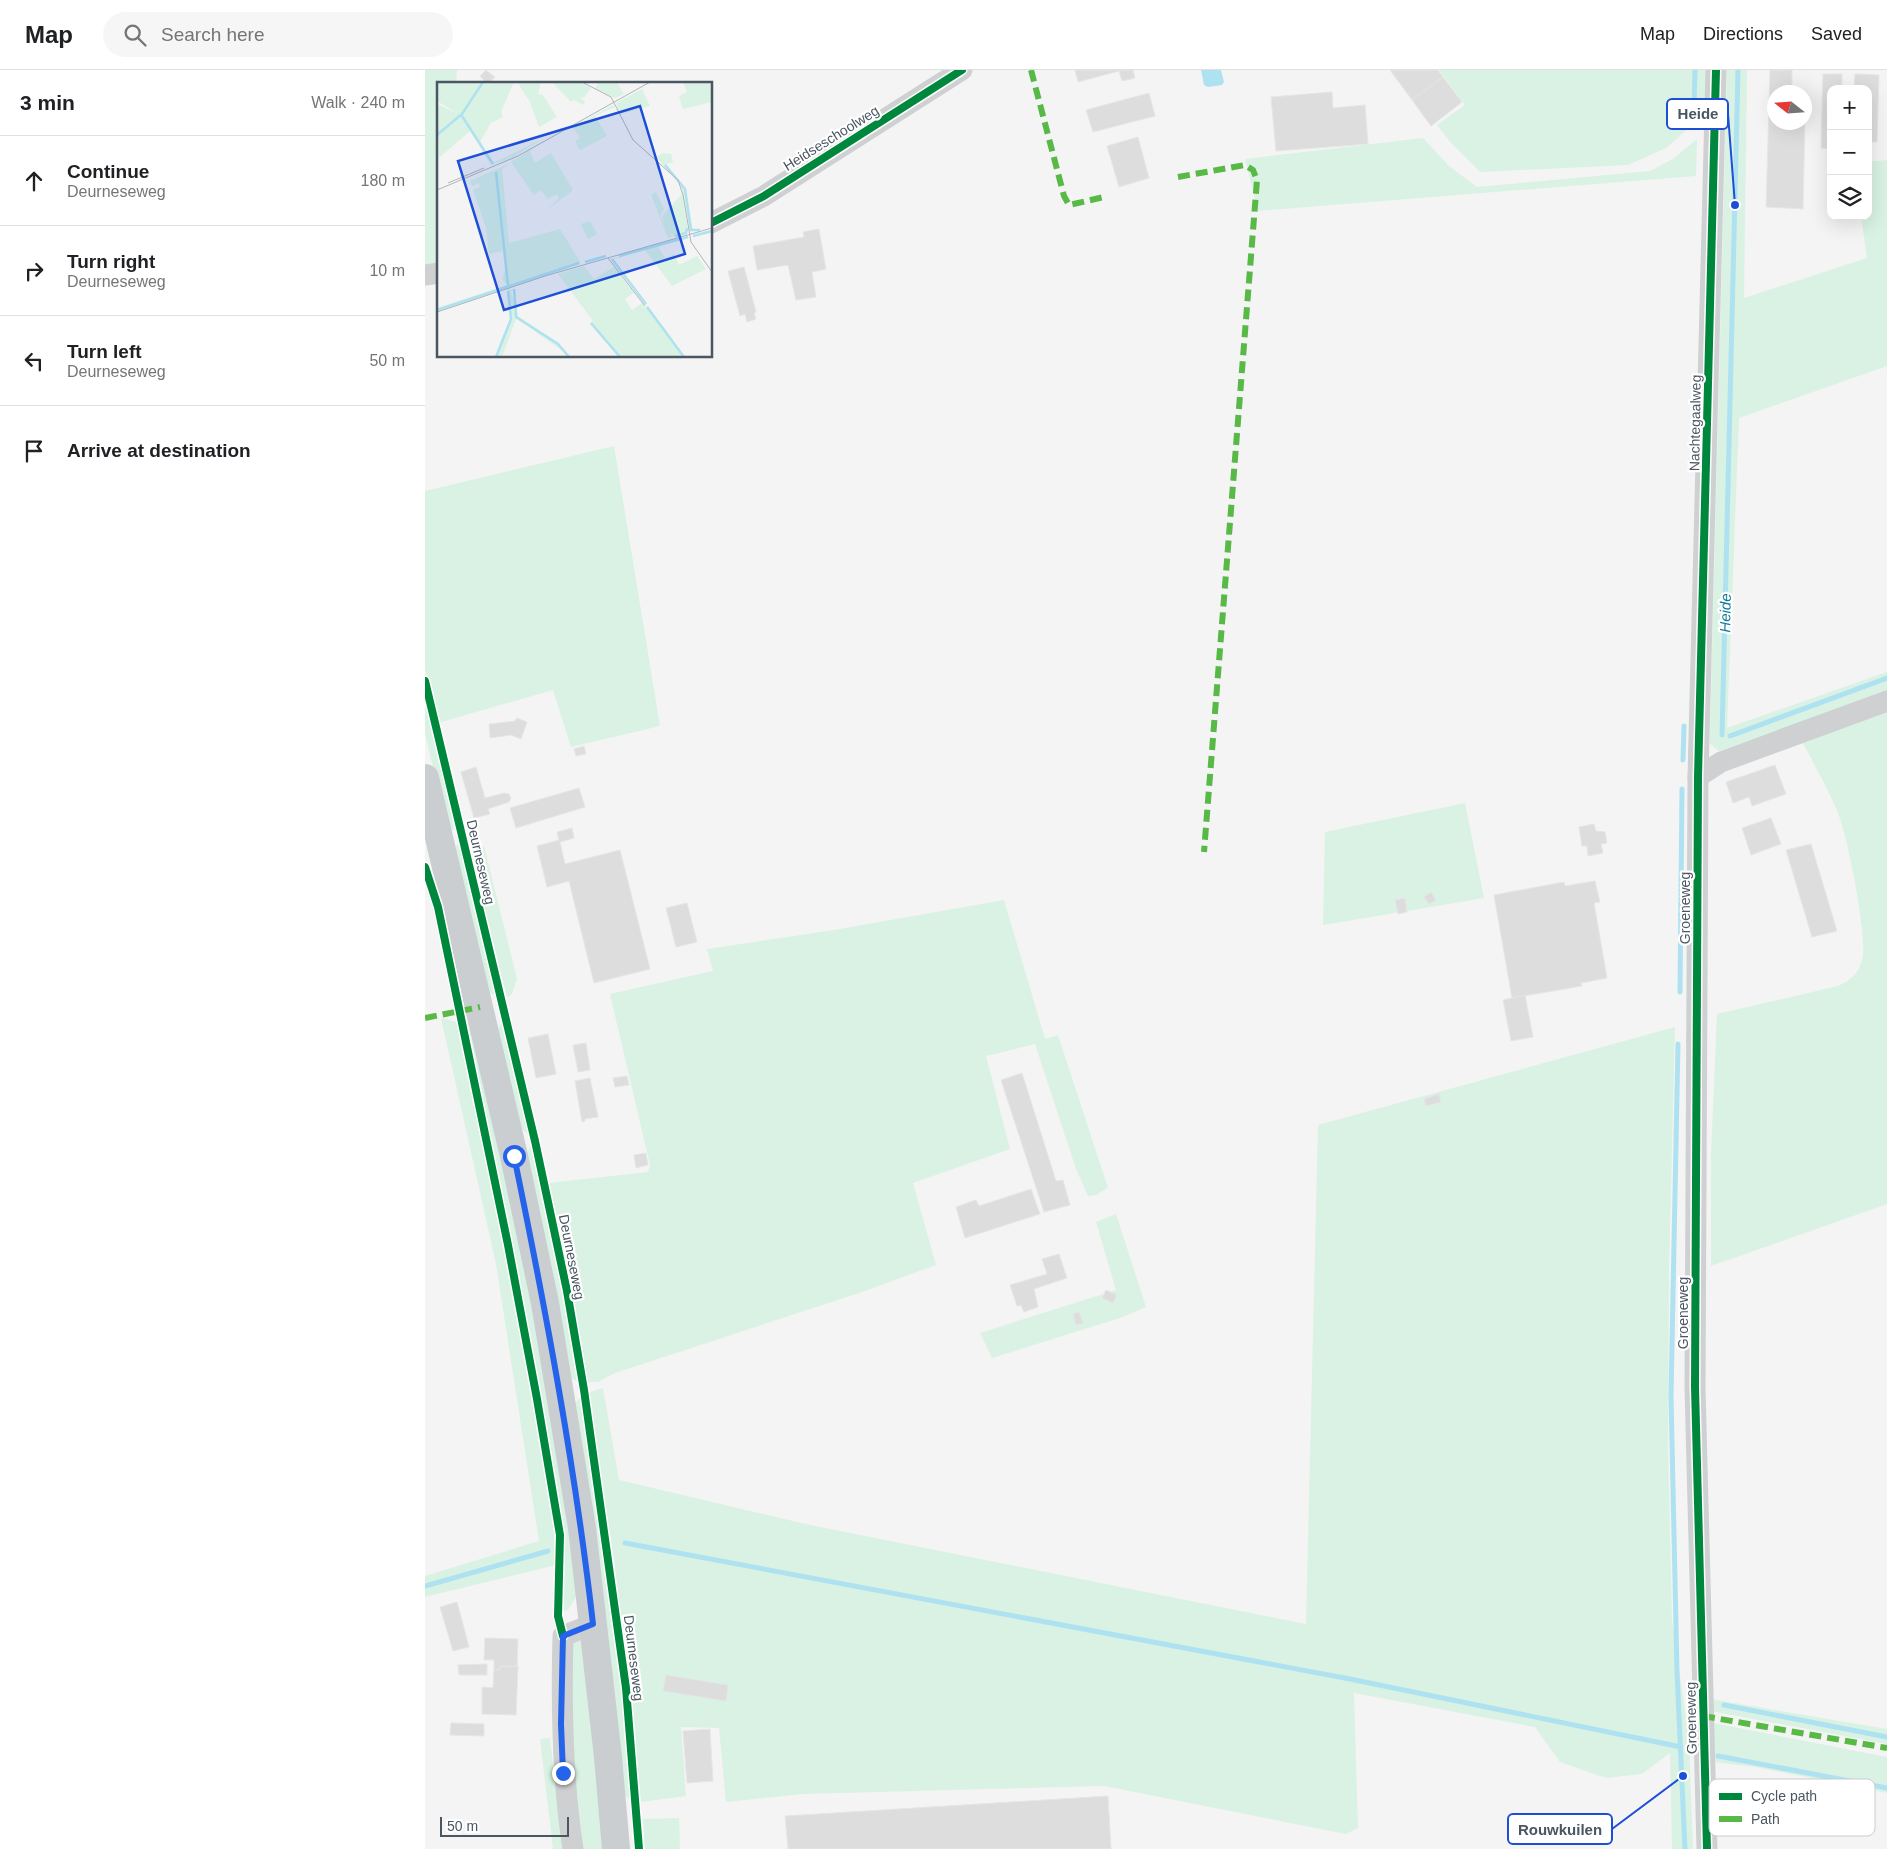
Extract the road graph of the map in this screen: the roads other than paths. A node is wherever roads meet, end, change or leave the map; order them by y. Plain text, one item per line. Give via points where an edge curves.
1 (962, 70) edge
2 (1716, 70) edge
3 (713, 222) edge
4 (1887, 701) edge
5 (1698, 777) junction
6 (425, 778) edge
7 (593, 1624) junction
8 (573, 1849) edge
9 (616, 1849) edge
10 (1707, 1849) edge

1 - 3 street, Heidseschoolweg via 764,196
2 - 5 street, Nachtegaalweg
4 - 5 street via 1721,762
5 - 10 street, Groeneweg via 1695,1387
6 - 7 main road via 482,1016 545,1303 582,1528
7 - 8 street via 563,1636 563,1773
7 - 9 main road

